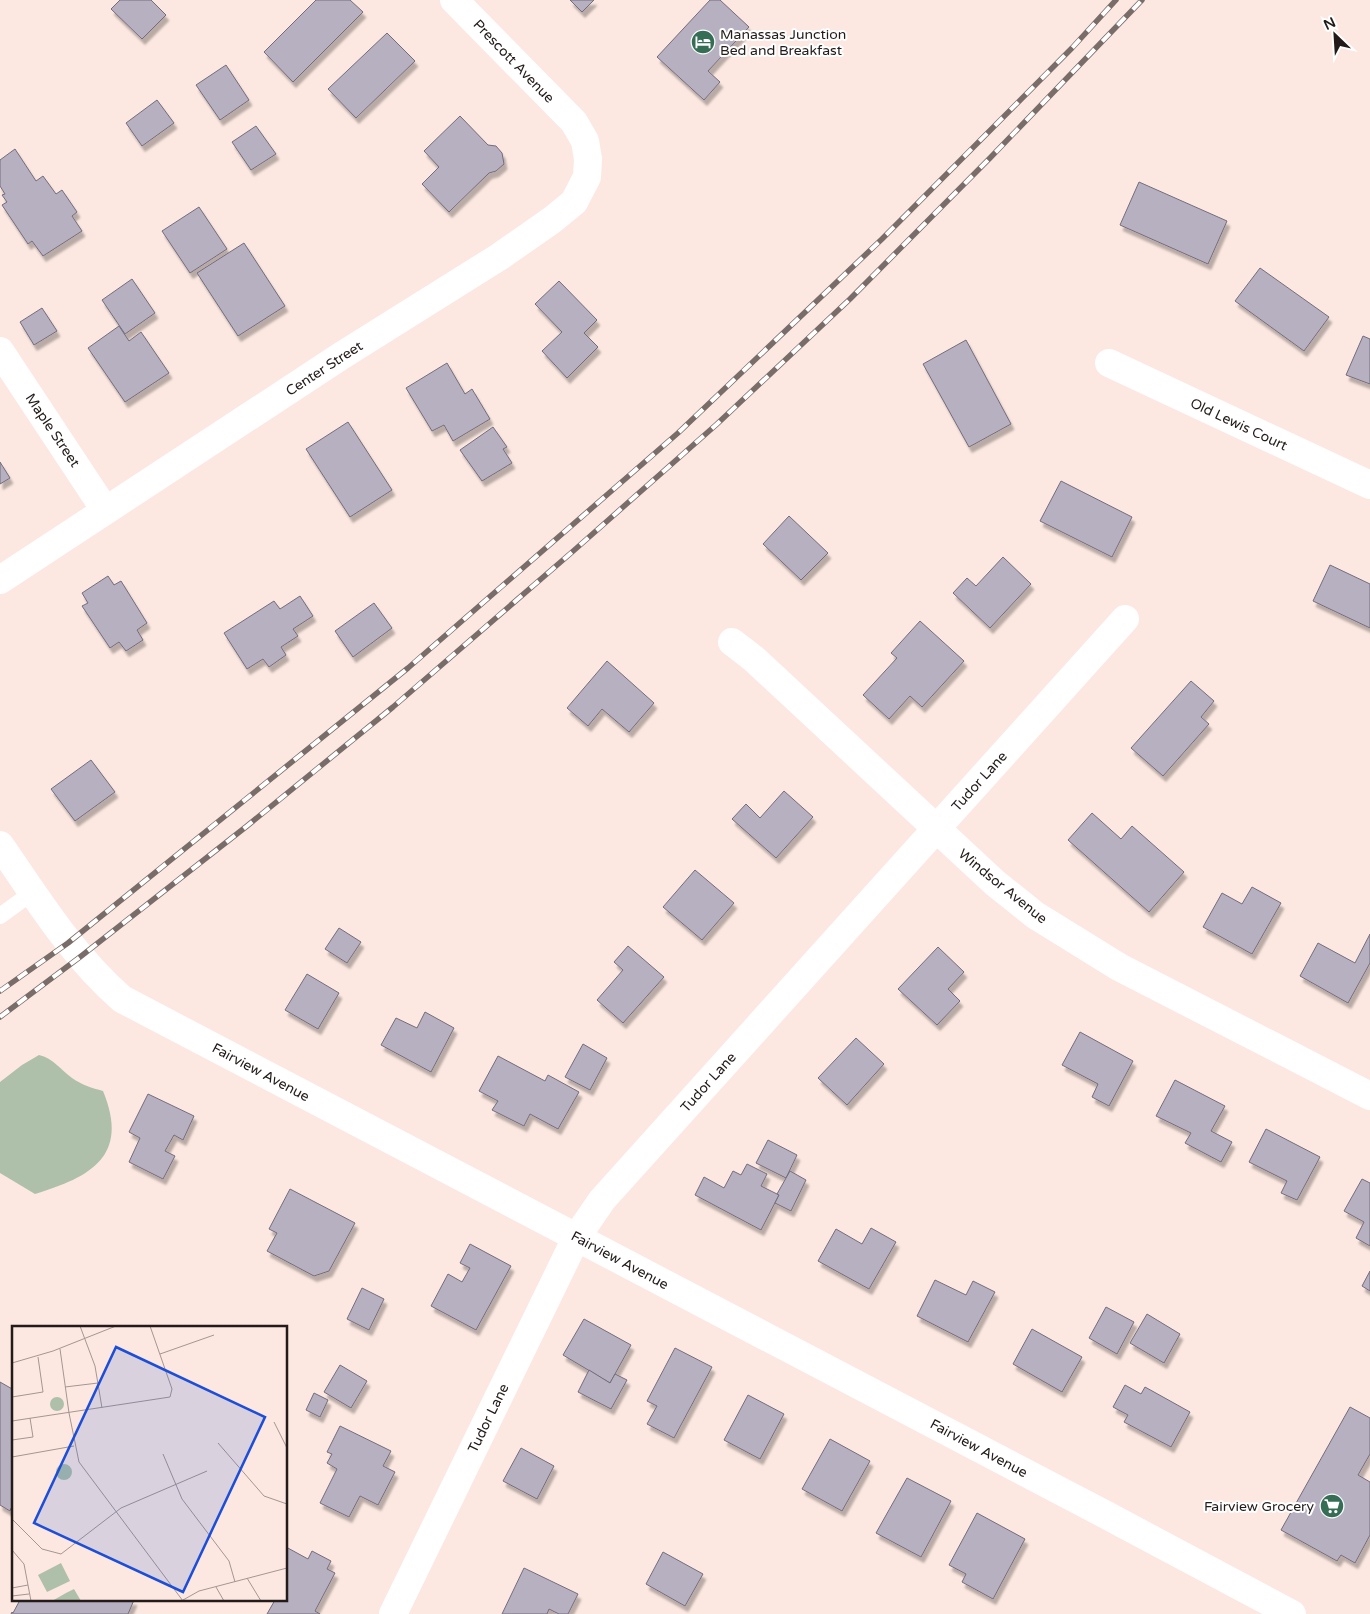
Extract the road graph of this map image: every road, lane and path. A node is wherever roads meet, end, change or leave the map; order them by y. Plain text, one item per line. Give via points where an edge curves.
1 (454, 0) edge
2 (574, 122) joint
3 (0, 351) edge
4 (1109, 363) dead end
5 (1370, 485) edge
6 (105, 510) junction
7 (0, 580) edge
8 (1125, 619) dead end
9 (732, 642) dead end
10 (936, 829) junction
11 (0, 845) edge
12 (33, 892) junction
13 (0, 916) edge
14 (1370, 1096) edge
15 (576, 1238) junction
16 (393, 1614) edge
17 (1292, 1614) edge

1 - 2 street, Prescott Avenue
2 - 6 street, Center Street via 585,141 587,177 574,202 560,214 499,257
3 - 6 street, Maple Street
4 - 5 street, Old Lewis Court
6 - 7 street, Center Street
8 - 10 street, Tudor Lane
9 - 10 street, Windsor Avenue
10 - 14 street, Windsor Avenue via 1015,899 1081,944 1119,967
10 - 15 street, Tudor Lane via 602,1200
11 - 12 street, Fairview Avenue
12 - 13 lane
12 - 15 street, Fairview Avenue via 80,957 122,999
15 - 16 street, Tudor Lane
15 - 17 street, Fairview Avenue

